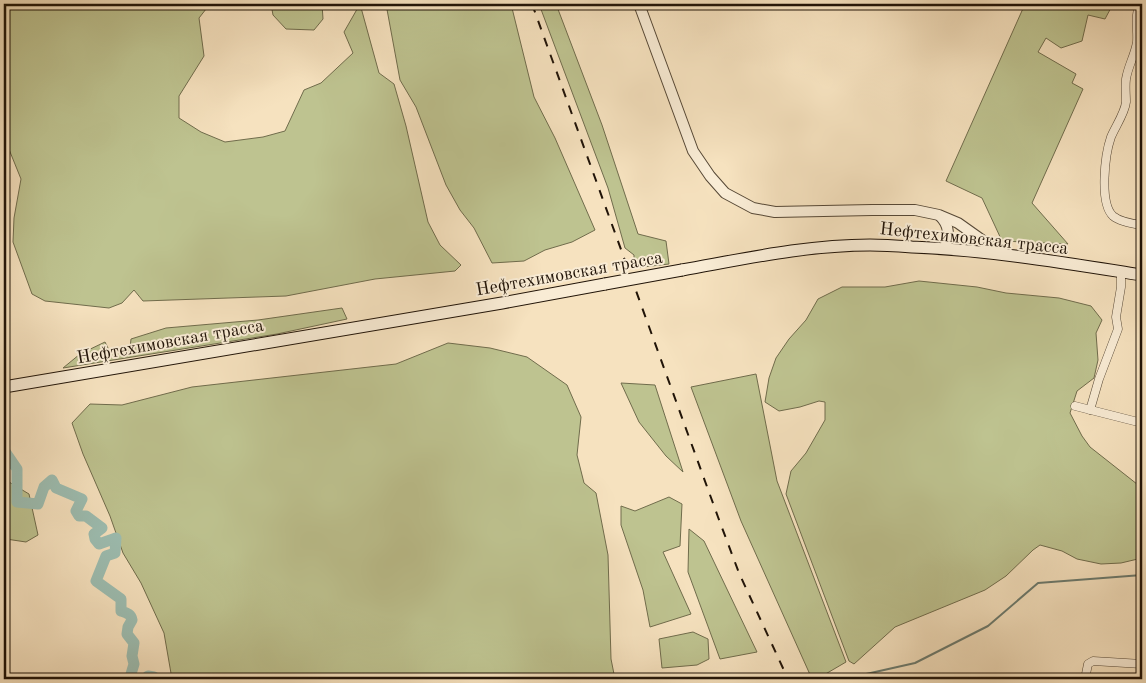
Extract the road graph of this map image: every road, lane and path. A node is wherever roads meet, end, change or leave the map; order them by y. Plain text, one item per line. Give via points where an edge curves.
1 (640, 4) edge
2 (1140, 4) edge
3 (939, 215) junction
4 (1142, 225) edge
5 (945, 248) junction
6 (1011, 256) junction
7 (1121, 272) junction
8 (1142, 275) edge
9 (4, 388) edge
10 (1075, 406) dead end
11 (1090, 410) junction
12 (1142, 423) edge
13 (1142, 664) edge
14 (1086, 679) edge

1 - 3 street via 693,151 725,193 753,208 775,212 916,210
2 - 4 street via 1135,53 1126,78 1126,102 1110,139 1105,193 1107,208 1113,217
3 - 5 street via 948,231
3 - 6 street
5 - 6 main road, Нефтехимовская трасса
5 - 9 main road, Нефтехимовская трасса, bridge via 870,245 781,252
6 - 7 main road, Нефтехимовская трасса
7 - 8 main road, Нефтехимовская трасса
7 - 11 street via 1116,316 1118,329
10 - 11 street
11 - 12 street
13 - 14 street via 1093,661 1088,664

